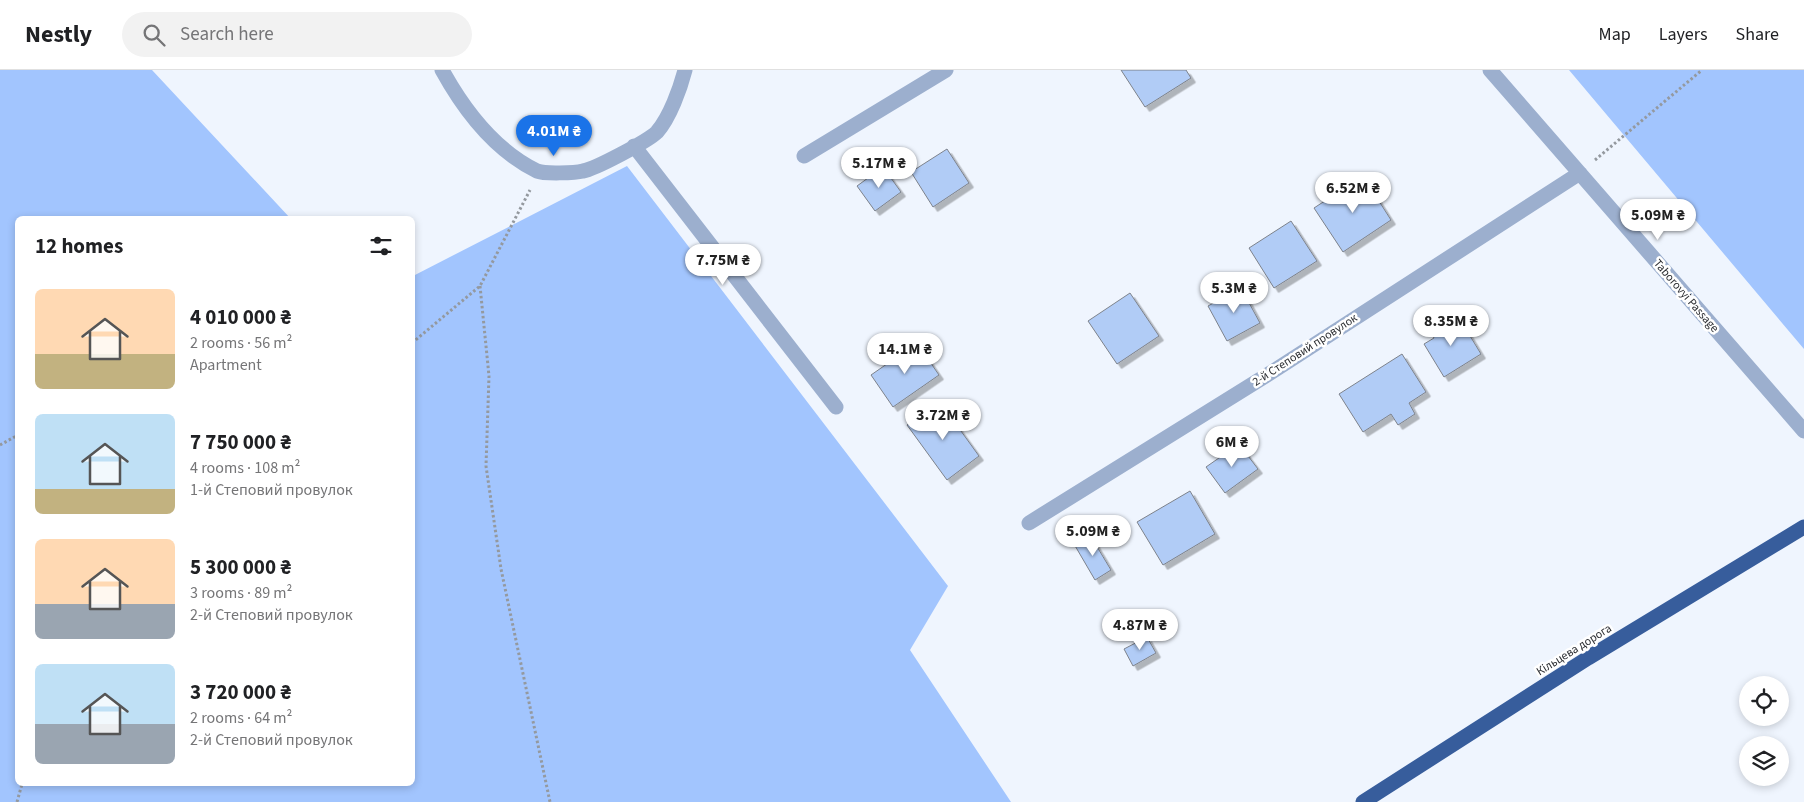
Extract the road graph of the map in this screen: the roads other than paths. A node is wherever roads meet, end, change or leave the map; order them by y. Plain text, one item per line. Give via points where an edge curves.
1 (442, 70) edge
2 (685, 70) edge
3 (946, 70) edge
4 (1490, 70) edge
5 (634, 146) junction
6 (804, 156) dead end
7 (1580, 173) junction
8 (836, 406) dead end
9 (1804, 431) edge
10 (1029, 523) dead end
11 (1804, 527) edge
12 (1362, 802) edge

1 - 5 street via 496,144 539,172 584,171
2 - 5 street via 679,93 656,132
3 - 6 street
4 - 7 street, Taborovyi Passage
5 - 8 street
7 - 9 street, Taborovyi Passage
7 - 10 street, 2-й Степовий провулок via 1275,370
11 - 12 highway, Кільцева дорога via 1588,658

